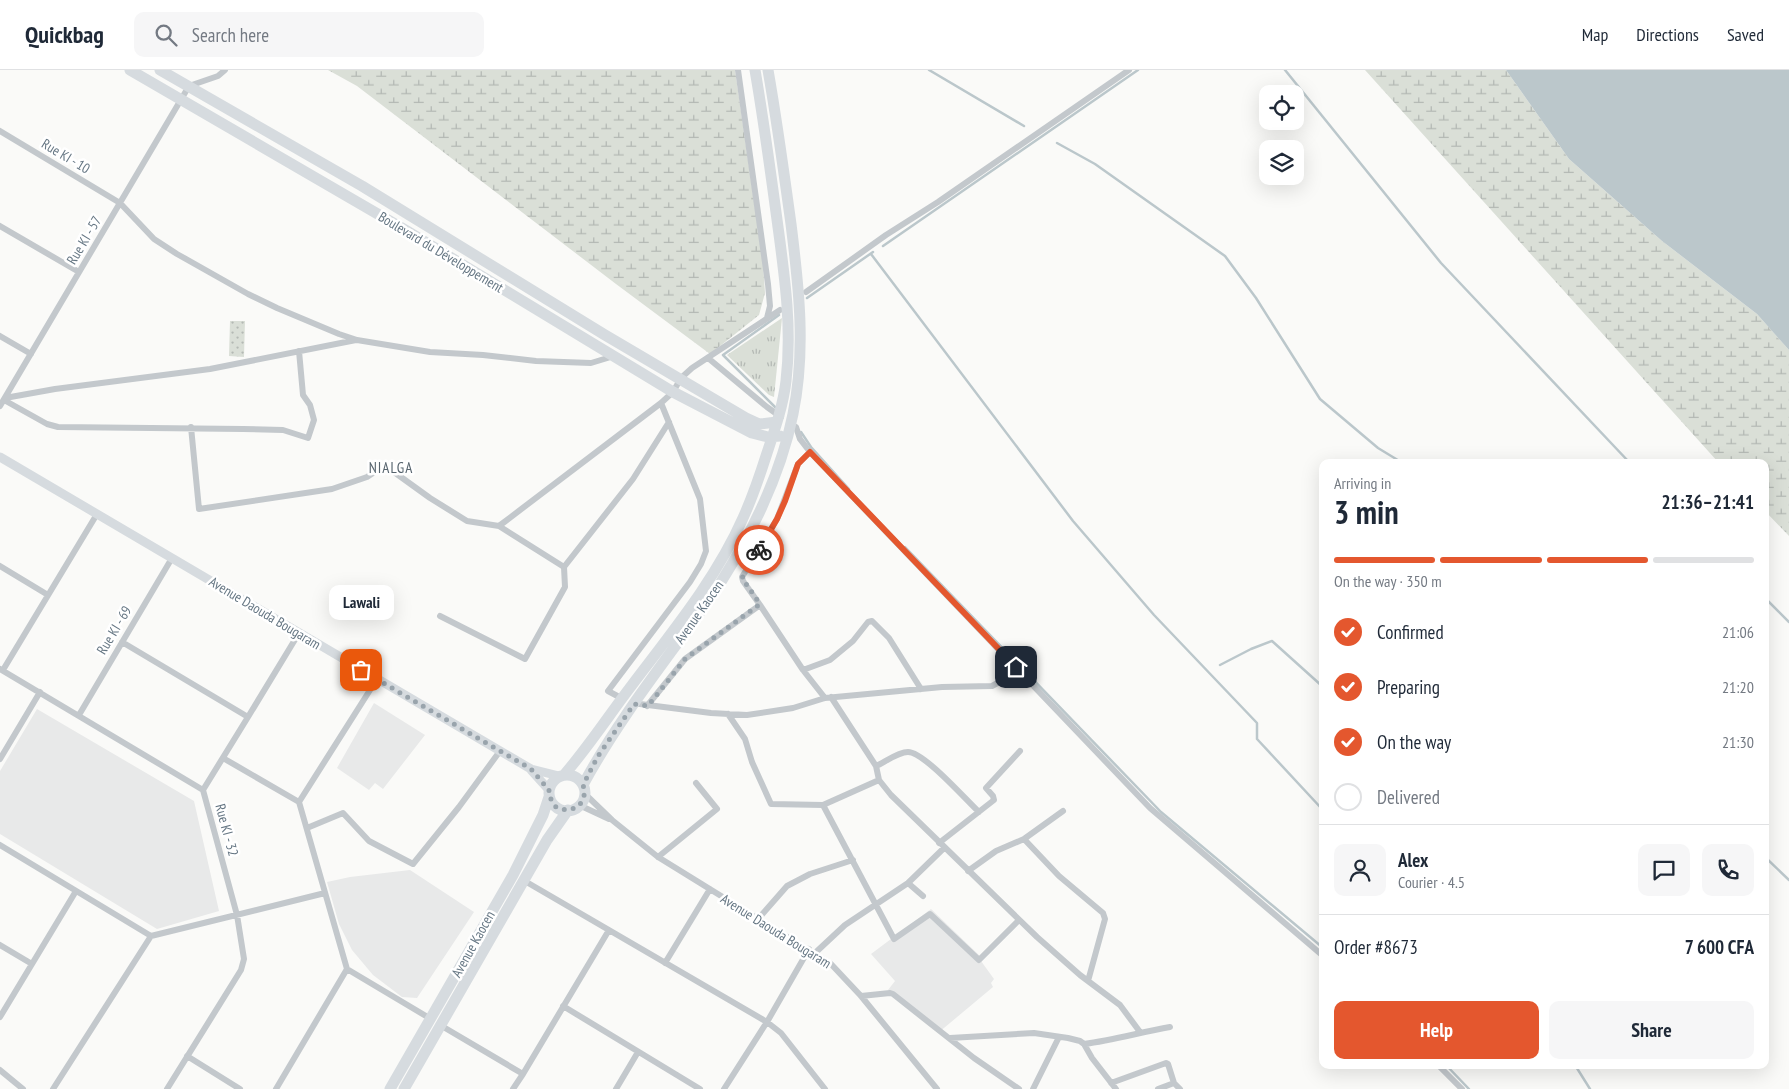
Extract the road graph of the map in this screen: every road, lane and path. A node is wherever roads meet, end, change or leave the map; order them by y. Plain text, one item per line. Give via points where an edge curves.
1 (130, 70) edge
2 (160, 70) edge
3 (225, 70) edge
4 (738, 70) edge
5 (755, 70) edge
6 (768, 70) edge
7 (1129, 70) edge
8 (189, 86) junction
9 (180, 100) junction
10 (0, 131) edge
11 (120, 203) junction
12 (0, 226) edge
13 (79, 272) junction
14 (806, 292) dead end
15 (540, 295) junction
16 (532, 308) junction
17 (780, 310) dead end
18 (578, 318) junction
19 (767, 318) junction
20 (571, 330) junction
21 (0, 336) edge
22 (357, 340) junction
23 (299, 351) junction
24 (30, 354) junction
25 (614, 356) junction
26 (708, 358) junction
27 (681, 378) junction
28 (672, 392) junction
29 (4, 399) junction
30 (661, 403) junction
31 (0, 406) edge
32 (669, 422) junction
33 (778, 422) junction
34 (791, 423) junction
35 (191, 428) junction
36 (752, 433) junction
37 (773, 437) junction
38 (810, 452) junction
39 (0, 457) edge
40 (764, 463) junction
41 (97, 514) junction
42 (499, 526) junction
43 (172, 558) junction
44 (0, 566) edge
45 (564, 568) junction
46 (48, 595) junction
47 (760, 604) junction
48 (440, 616) dead end
49 (299, 633) junction
50 (122, 642) junction
51 (1, 670) edge
52 (803, 670) junction
53 (377, 679) junction
54 (1003, 680) dead end
55 (920, 689) junction
56 (40, 692) junction
57 (828, 697) junction
58 (622, 699) junction
59 (634, 704) junction
60 (648, 706) junction
61 (728, 714) junction
62 (78, 715) junction
63 (248, 717) junction
64 (1020, 751) dead end
65 (500, 752) junction
66 (223, 758) junction
67 (0, 759) edge
68 (876, 766) junction
69 (531, 769) junction
70 (562, 776) junction
71 (880, 780) junction
72 (696, 783) dead end
73 (584, 789) junction
74 (203, 790) junction
75 (549, 793) junction
76 (299, 802) junction
77 (823, 805) junction
78 (579, 806) junction
79 (568, 810) junction
80 (1063, 811) dead end
81 (978, 812) junction
82 (612, 820) junction
83 (307, 828) junction
84 (1024, 839) junction
85 (939, 843) junction
86 (0, 845) edge
87 (944, 848) junction
88 (658, 857) junction
89 (853, 860) junction
90 (968, 871) junction
91 (523, 880) junction
92 (908, 883) junction
93 (710, 889) junction
94 (76, 891) junction
95 (325, 893) junction
96 (924, 896) dead end
97 (876, 905) junction
98 (237, 915) junction
99 (758, 919) junction
100 (1020, 920) junction
101 (609, 930) junction
102 (151, 936) junction
103 (0, 945) edge
104 (812, 951) junction
105 (1319, 952) edge
106 (665, 963) junction
107 (32, 964) junction
108 (347, 969) junction
109 (1088, 981) junction
110 (861, 996) junction
111 (563, 1006) junction
112 (0, 1017) edge
113 (436, 1022) junction
114 (767, 1022) junction
115 (1170, 1027) dead end
116 (1140, 1032) junction
117 (1059, 1037) junction
118 (950, 1038) junction
119 (1084, 1044) junction
120 (638, 1052) junction
121 (187, 1056) junction
122 (1442, 1069) edge
123 (0, 1070) edge
124 (522, 1074) junction
125 (1111, 1083) junction
126 (1174, 1083) junction
127 (23, 1089) edge
128 (53, 1089) edge
129 (167, 1089) edge
130 (240, 1089) edge
131 (276, 1089) edge
132 (390, 1089) edge
133 (404, 1089) edge
134 (514, 1089) edge
135 (616, 1089) edge
136 (700, 1089) edge
137 (724, 1089) edge
138 (825, 1089) edge
139 (937, 1089) edge
140 (1019, 1089) edge
141 (1033, 1089) edge
142 (1116, 1089) edge
143 (1158, 1089) edge
144 (1180, 1089) edge
145 (1462, 1089) edge

1 - 9 highway, Boulevard du Développement
2 - 8 highway, Boulevard du Développement
3 - 8 street via 218,76
4 - 19 street via 768,284 770,306
5 - 33 highway, Avenue Kaocen via 788,301 786,382
6 - 34 highway, Avenue Kaocen via 800,299 800,359
7 - 14 street
8 - 9 street, Rue KI - 57
8 - 15 highway, Boulevard du Développement via 362,186
9 - 11 street, Rue KI - 57
9 - 16 highway, Boulevard du Développement via 407,231
10 - 11 street, Rue KI - 10
11 - 13 street, Rue KI - 57
11 - 22 street, Rue KI - 10 via 154,239 222,280 277,308
12 - 13 street
13 - 24 street, Rue KI - 57
15 - 16 highway
15 - 18 highway, Boulevard du Développement
16 - 20 highway, Boulevard du Développement
17 - 19 street
18 - 20 highway
18 - 27 highway, Boulevard du Développement
19 - 26 street
20 - 25 highway, Boulevard du Développement
21 - 24 street
22 - 23 street
22 - 25 street via 430,352 566,363 591,363
23 - 29 street via 210,369 55,389
23 - 35 street via 303,395 314,420 309,438 284,430
24 - 29 street, Rue KI - 57
25 - 28 highway, Boulevard du Développement
26 - 27 street
26 - 38 street via 796,428
27 - 28 street
27 - 33 highway, Boulevard du Développement via 756,423
28 - 30 street
28 - 36 highway, Boulevard du Développement
29 - 31 street, Rue KI - 57
29 - 35 street via 58,427
30 - 32 street
30 - 42 street
32 - 45 street via 633,479
32 - 58 street via 700,499 706,551 690,582 608,691
33 - 37 highway, Avenue Kaocen
34 - 37 highway via 784,434
34 - 59 highway, Avenue Kaocen via 772,484 721,582
35 - 42 street via 199,509 332,489 387,467 467,522
36 - 37 highway, Boulevard du Développement
36 - 40 highway via 761,446
37 - 40 highway, Avenue Kaocen
38 - 47 street via 798,464 777,519 742,577
38 - 105 street via 1150,808
39 - 41 street, Avenue Daouda Bougaram
40 - 58 highway, Avenue Kaocen via 743,519 720,561 693,605
41 - 43 street, Avenue Daouda Bougaram
41 - 46 street
42 - 45 street
43 - 49 street, Avenue Daouda Bougaram
43 - 50 street, Rue KI - 69
44 - 46 street
45 - 48 street via 565,587 525,659
46 - 51 street
47 - 52 street
47 - 60 street via 685,659
49 - 53 street, Avenue Daouda Bougaram
49 - 63 street
50 - 62 street, Rue KI - 69
50 - 63 street
51 - 56 street, Rue KI - 32
52 - 55 street via 830,660 872,621 889,638
52 - 57 street
53 - 65 street, Avenue Daouda Bougaram
53 - 76 street
54 - 55 street via 992,686
55 - 57 street
56 - 62 street, Rue KI - 32
56 - 67 street
57 - 61 street via 793,708
57 - 68 street
58 - 59 street
58 - 70 highway, Avenue Kaocen via 588,748
59 - 60 street
59 - 73 highway, Avenue Kaocen via 598,756
60 - 61 street
61 - 77 street via 745,739 771,804
62 - 74 street, Rue KI - 32
63 - 66 street
64 - 81 street via 986,788 994,800
65 - 69 street, Avenue Daouda Bougaram
65 - 83 street via 413,864 368,841 343,813
66 - 74 street
66 - 76 street
68 - 71 street
68 - 81 street via 905,752 913,753 937,770
69 - 70 street, Avenue Daouda Bougaram
69 - 75 street, Avenue Daouda Bougaram
70 - 73 highway via 575,777
70 - 75 highway via 554,780
71 - 77 street
71 - 85 street
72 - 88 street via 717,809
73 - 78 highway
73 - 82 street, Avenue Daouda Bougaram
74 - 98 street, Rue KI - 32
75 - 79 highway via 556,807
75 - 113 highway, Avenue Kaocen via 543,816
76 - 83 street
77 - 89 street
78 - 79 highway
78 - 82 street, Avenue Daouda Bougaram
79 - 91 highway, Avenue Kaocen
80 - 84 street
81 - 85 street
82 - 88 street, Avenue Daouda Bougaram
83 - 95 street
84 - 90 street via 996,851
84 - 109 street via 1059,876 1103,913 1105,919
85 - 87 street
86 - 94 street
87 - 90 street
87 - 92 street
88 - 93 street, Avenue Daouda Bougaram
89 - 97 street
89 - 99 street via 810,874 787,886
90 - 100 street
91 - 101 street
91 - 113 highway, Avenue Kaocen
92 - 96 street
92 - 97 street
93 - 99 street, Avenue Daouda Bougaram
93 - 106 street
94 - 102 street
94 - 107 street
95 - 98 street
95 - 108 street
97 - 100 street via 894,939 930,914 979,960
97 - 104 street
98 - 102 street
98 - 121 street, Rue KI - 32 via 243,964
99 - 104 street, Avenue Daouda Bougaram
100 - 109 street
101 - 106 street
101 - 111 street
102 - 128 street
103 - 107 street
104 - 110 street, Avenue Daouda Bougaram via 832,964
104 - 114 street
106 - 114 street
107 - 112 street
108 - 113 street
108 - 131 street
109 - 116 street via 1120,1005
110 - 118 street via 894,994
110 - 139 street, Avenue Daouda Bougaram
111 - 120 street
111 - 124 street
113 - 124 street
113 - 132 highway, Avenue Kaocen
113 - 133 highway, Avenue Kaocen
114 - 137 street
114 - 138 street via 781,1033
115 - 116 street
116 - 119 street via 1115,1040
117 - 118 street via 1032,1033
117 - 119 street
117 - 141 street
118 - 140 street
119 - 125 street
120 - 135 street
120 - 136 street
121 - 129 street, Rue KI - 32
121 - 130 street
122 - 145 street
123 - 127 street
124 - 134 street
125 - 126 street via 1166,1063
125 - 142 street
126 - 143 street
126 - 144 street

